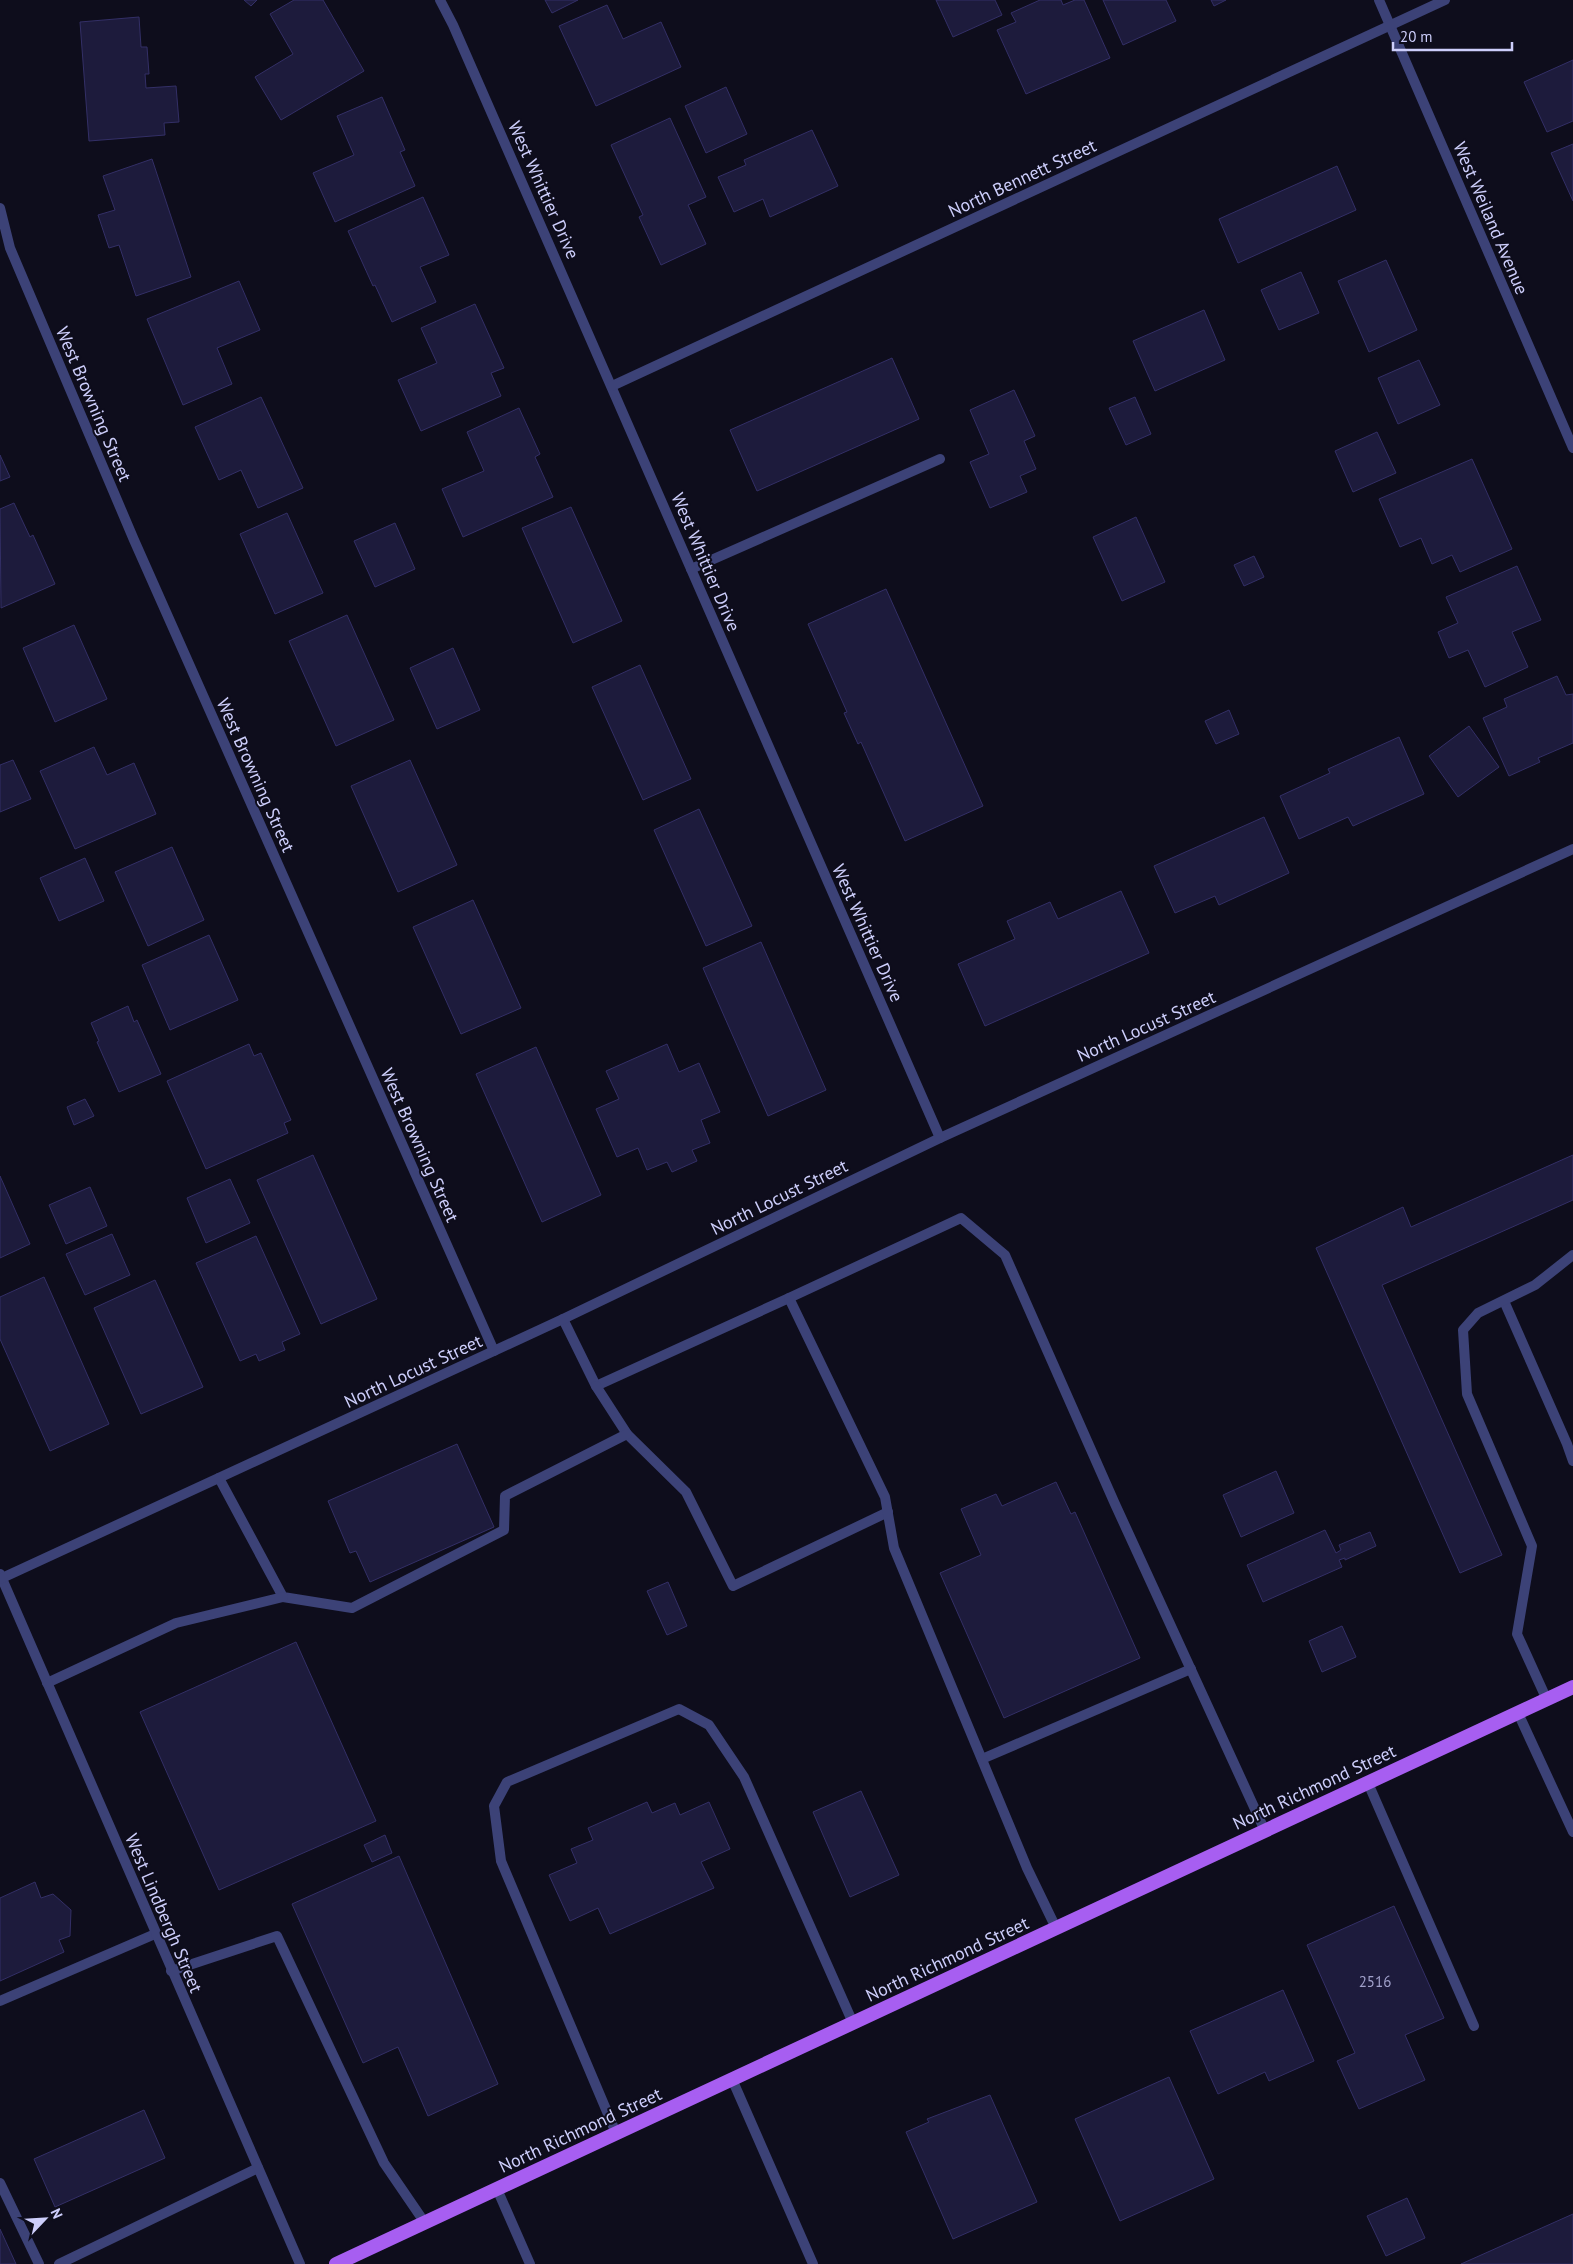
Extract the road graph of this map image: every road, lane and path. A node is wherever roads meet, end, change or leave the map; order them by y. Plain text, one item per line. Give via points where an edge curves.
1 (440, 0) edge
2 (1379, 0) edge
3 (1445, 0) edge
4 (1389, 24) junction
5 (0, 208) edge
6 (612, 386) junction
7 (1573, 448) edge
8 (940, 459) dead end
9 (691, 569) junction
10 (1573, 849) edge
11 (940, 1138) junction
12 (1573, 1255) edge
13 (789, 1298) junction
14 (1504, 1301) junction
15 (563, 1319) junction
16 (494, 1351) junction
17 (596, 1386) junction
18 (628, 1434) junction
19 (1573, 1461) edge
20 (219, 1478) junction
21 (888, 1512) junction
22 (0, 1577) edge
23 (284, 1597) junction
24 (1191, 1669) junction
25 (47, 1683) junction
26 (1573, 1687) edge
27 (1547, 1700) junction
28 (1518, 1713) junction
29 (982, 1759) junction
30 (1368, 1783) junction
31 (1265, 1831) junction
32 (1573, 1832) edge
33 (1056, 1928) junction
34 (155, 1934) junction
35 (171, 1971) junction
36 (0, 2000) edge
37 (853, 2023) junction
38 (1474, 2026) dead end
39 (732, 2079) junction
40 (616, 2133) junction
41 (258, 2168) junction
42 (0, 2183) edge
43 (496, 2189) junction
44 (425, 2223) junction
45 (39, 2264) edge
46 (59, 2264) edge
47 (300, 2264) edge
48 (336, 2264) edge
49 (530, 2264) edge
50 (813, 2264) edge

1 - 6 street, West Whittier Drive
2 - 4 street, West Weiland Avenue
3 - 4 street, North Bennett Street
4 - 6 street, North Bennett Street
4 - 7 street, West Weiland Avenue
5 - 16 street, West Browning Street via 10,248 134,540
6 - 9 street, West Whittier Drive
8 - 9 street
9 - 11 street, West Whittier Drive
10 - 11 street, North Locust Street
11 - 15 street, North Locust Street
12 - 14 street via 1535,1285
13 - 17 street
13 - 21 street via 885,1497
13 - 24 street via 961,1218 986,1237 1005,1255
14 - 19 street
14 - 27 street via 1478,1313 1463,1330 1467,1394 1532,1546 1517,1634
15 - 16 street, North Locust Street
15 - 17 street
16 - 20 street, North Locust Street
17 - 18 street
18 - 21 street via 686,1492 733,1586
18 - 23 street via 505,1496 504,1530 352,1608
20 - 22 street, North Locust Street
20 - 23 street
21 - 29 street via 894,1548
22 - 25 street, West Lindbergh Street
23 - 25 street via 176,1623
24 - 29 street
24 - 31 street
25 - 34 street, West Lindbergh Street
26 - 27 main road, North Richmond Street
27 - 28 main road, North Richmond Street
28 - 30 main road, North Richmond Street
28 - 32 street
29 - 33 street
30 - 31 main road, North Richmond Street
30 - 38 street
31 - 33 main road, North Richmond Street
33 - 37 main road, North Richmond Street
34 - 35 street, West Lindbergh Street
34 - 36 street
35 - 41 street, West Lindbergh Street
35 - 44 street via 277,1936 384,2163
37 - 39 main road, North Richmond Street
37 - 40 street via 744,1777 709,1725 679,1709 507,1782 494,1806 501,1860
39 - 40 main road, North Richmond Street
39 - 50 street
40 - 43 main road, North Richmond Street
41 - 46 street
41 - 47 street, West Lindbergh Street
42 - 45 street
43 - 44 main road, North Richmond Street
43 - 49 street
44 - 48 main road, North Richmond Street

